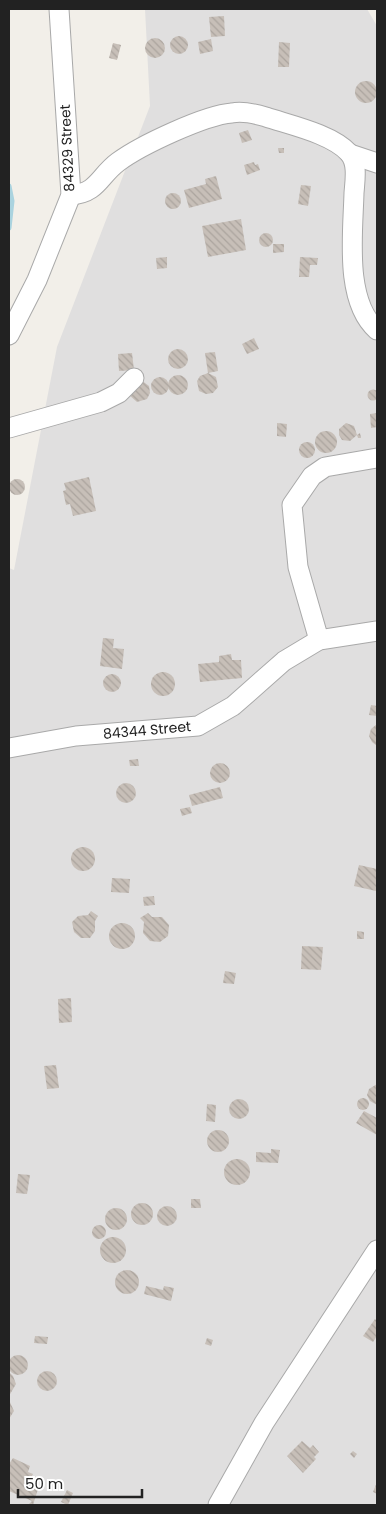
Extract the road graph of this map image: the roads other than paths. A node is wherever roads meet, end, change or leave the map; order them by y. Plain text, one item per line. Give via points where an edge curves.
1 (59, 9) edge
2 (350, 154) junction
3 (377, 163) edge
4 (71, 195) junction
5 (377, 330) edge
6 (9, 335) edge
7 (134, 378) dead end
8 (9, 428) edge
9 (377, 458) edge
10 (377, 631) edge
11 (319, 640) junction
12 (9, 748) edge
13 (377, 1250) edge
14 (218, 1505) edge

1 - 4 street, 84329 Street
2 - 3 street
2 - 4 street via 337,142 300,128 233,112 202,119 139,150 107,171 85,194
2 - 5 street via 355,170 352,261 363,312
4 - 6 street, 84329 Street via 37,280
7 - 8 street via 118,393 101,402
9 - 11 street via 326,467 312,476 292,505 298,567
10 - 11 street, 84344 Street
11 - 12 street, 84344 Street via 284,661 233,706 198,726 76,736
13 - 14 street via 264,1423

